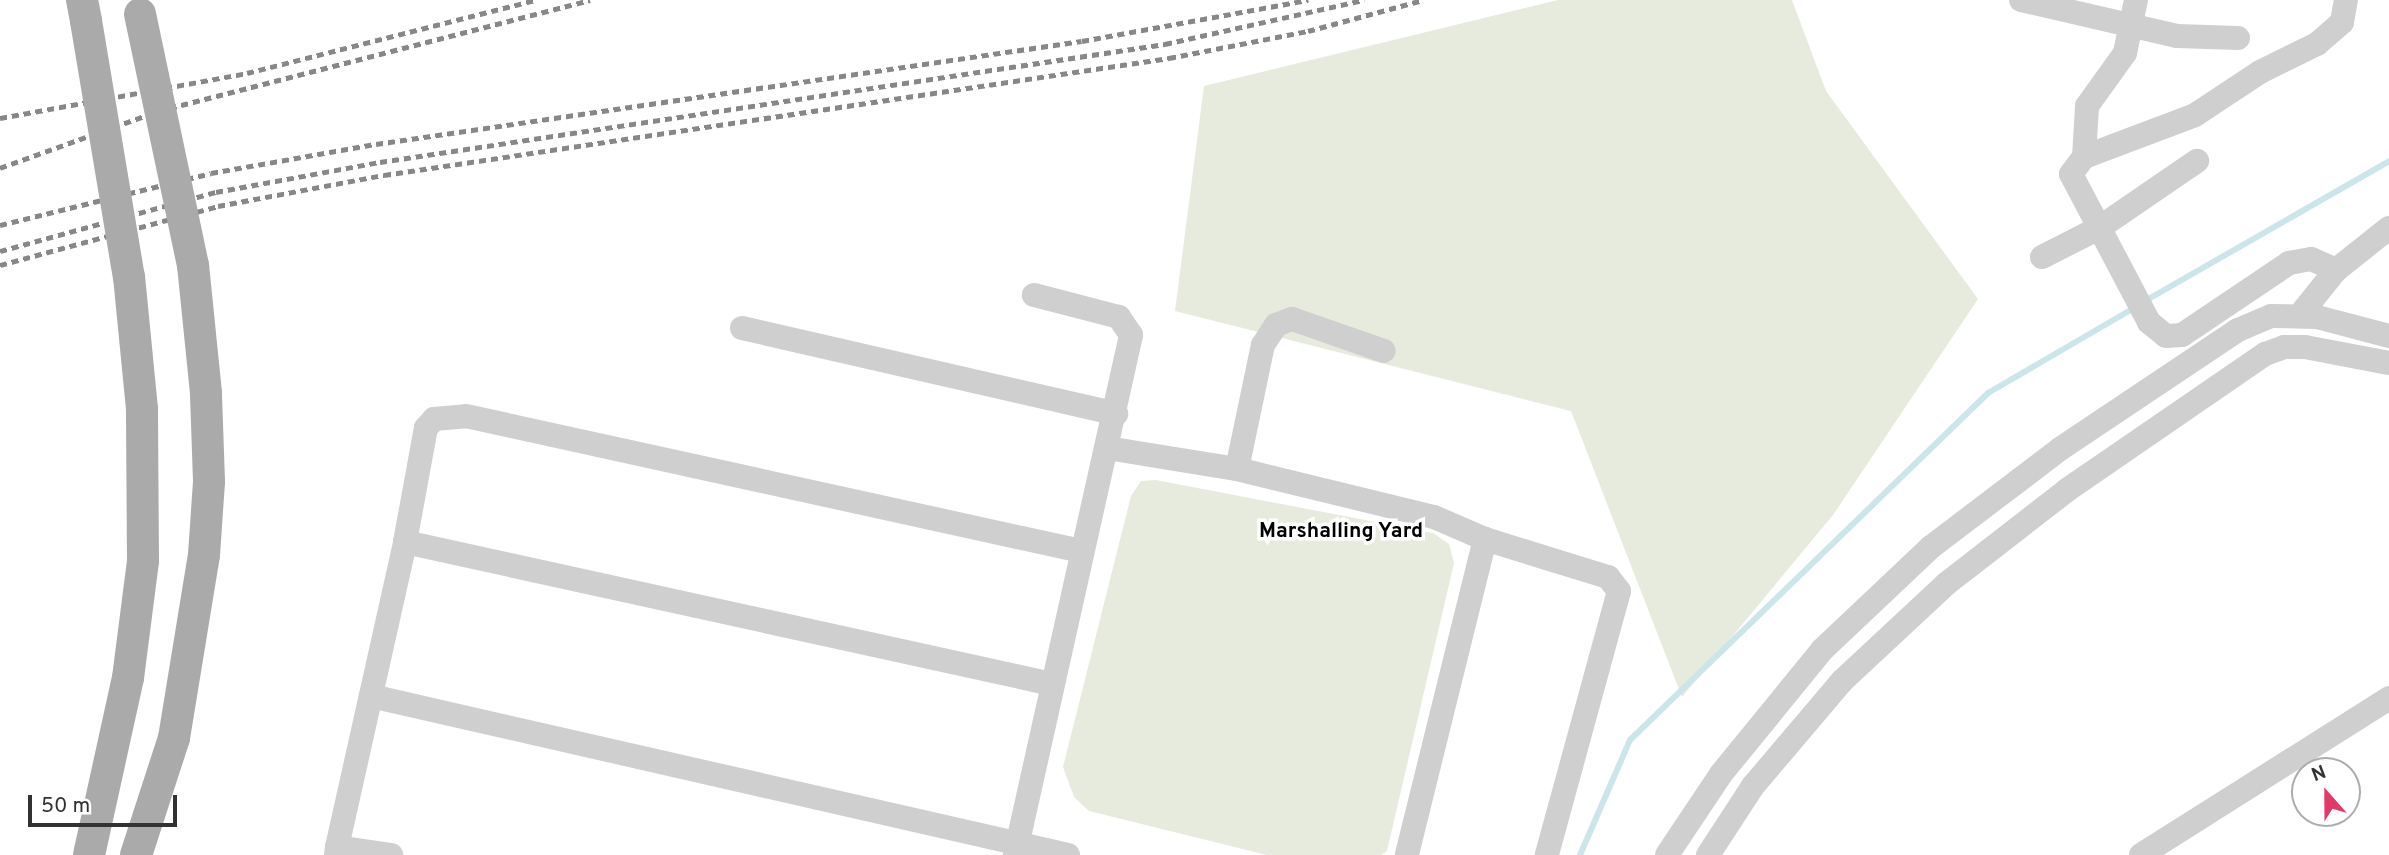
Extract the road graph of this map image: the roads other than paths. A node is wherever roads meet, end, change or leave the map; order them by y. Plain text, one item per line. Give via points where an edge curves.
1 (2021, 0) edge
2 (2346, 0) edge
3 (139, 7) edge
4 (84, 11) edge
5 (2135, 12) edge
6 (2238, 38) dead end
7 (2084, 157) junction
8 (2197, 161) dead end
9 (2099, 228) junction
10 (2389, 228) edge
11 (2042, 257) dead end
12 (2336, 270) junction
13 (1034, 295) dead end
14 (2300, 316) junction
15 (742, 328) dead end
16 (2389, 335) edge
17 (1384, 351) dead end
18 (2389, 363) edge
19 (1116, 414) junction
20 (1107, 448) junction
21 (1237, 469) junction
22 (1485, 539) junction
23 (405, 542) junction
24 (1081, 551) junction
25 (1052, 684) junction
26 (371, 696) junction
27 (2389, 698) edge
28 (1016, 850) edge
29 (337, 851) edge
30 (89, 855) edge
31 (136, 855) edge
32 (391, 855) edge
33 (1068, 855) edge
34 (1407, 855) edge
35 (1547, 855) edge
36 (1667, 855) edge
37 (1708, 855) edge
38 (2141, 855) edge

1 - 5 street
2 - 7 street via 2342,22 2317,44 2260,72 2195,115
3 - 31 main road, bridge via 193,266 206,393 209,481 204,555 174,738
4 - 30 main road, bridge via 129,276 142,410 143,561 128,678
5 - 6 street via 2177,36
5 - 7 street via 2125,53 2087,106
7 - 9 street via 2071,174
8 - 9 street
9 - 11 street
9 - 12 street via 2148,322 2166,336 2182,335 2289,263 2311,259
10 - 12 street
12 - 14 street
13 - 19 street via 1119,317 1128,326 1128,355
14 - 16 street
14 - 36 street via 2271,316 2238,330 2060,449 1931,547 1869,602 1771,708
15 - 19 street
17 - 21 street via 1292,319 1276,325 1263,345
18 - 37 street via 2305,346 2265,354 2067,489 1946,584 1842,681 1753,786
19 - 20 street
20 - 21 street
20 - 24 street
21 - 22 street via 1434,517
22 - 34 street
22 - 35 street via 1608,577 1619,591
23 - 24 street via 426,428 447,414
23 - 25 street
23 - 26 street
24 - 25 street
25 - 28 street
26 - 28 street
26 - 29 street
27 - 38 street
28 - 33 street
29 - 32 street

